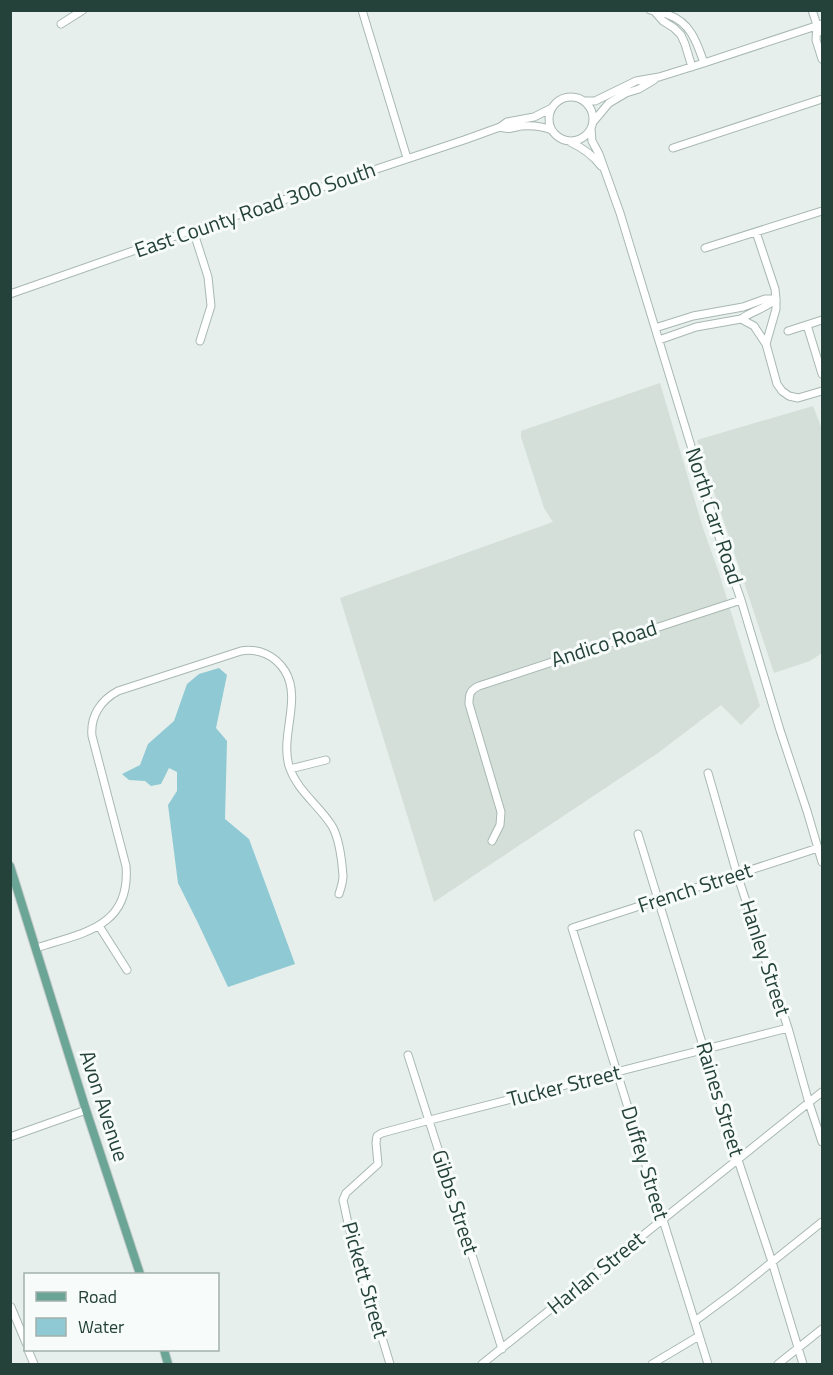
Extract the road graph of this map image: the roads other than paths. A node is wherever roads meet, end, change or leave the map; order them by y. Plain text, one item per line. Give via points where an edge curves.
1 (83, 10) edge
2 (362, 10) edge
3 (812, 10) edge
4 (652, 11) edge
5 (61, 24) dead end
6 (820, 25) edge
7 (822, 32) edge
8 (822, 59) edge
9 (704, 63) junction
10 (692, 67) junction
11 (659, 77) junction
12 (822, 99) edge
13 (584, 101) junction
14 (552, 108) junction
15 (592, 125) junction
16 (500, 128) junction
17 (552, 130) junction
18 (568, 141) junction
19 (673, 148) dead end
20 (407, 158) junction
21 (605, 170) junction
22 (822, 211) edge
23 (194, 230) junction
24 (756, 232) junction
25 (705, 248) dead end
26 (10, 294) edge
27 (776, 299) junction
28 (741, 320) junction
29 (822, 320) edge
30 (807, 325) junction
31 (655, 328) junction
32 (788, 331) dead end
33 (659, 340) junction
34 (200, 341) dead end
35 (766, 344) junction
36 (822, 374) edge
37 (822, 391) edge
38 (741, 600) junction
39 (326, 760) dead end
40 (290, 769) junction
41 (708, 773) dead end
42 (638, 834) dead end
43 (492, 841) dead end
44 (818, 848) junction
45 (822, 862) edge
46 (10, 866) edge
47 (737, 874) junction
48 (339, 894) dead end
49 (658, 901) junction
50 (99, 926) junction
51 (572, 928) joint
52 (36, 948) junction
53 (127, 970) dead end
54 (788, 1028) junction
55 (705, 1050) junction
56 (408, 1055) dead end
57 (618, 1073) junction
58 (822, 1092) edge
59 (809, 1103) junction
60 (86, 1110) junction
61 (430, 1120) junction
62 (10, 1137) edge
63 (822, 1142) edge
64 (738, 1160) junction
65 (372, 1170) joint
66 (662, 1220) junction
67 (822, 1222) edge
68 (772, 1262) junction
69 (139, 1273) edge
70 (11, 1307) edge
71 (695, 1321) junction
72 (822, 1329) edge
73 (699, 1336) junction
74 (24, 1338) edge
75 (502, 1348) junction
76 (798, 1349) junction
77 (28, 1351) edge
78 (34, 1365) edge
79 (390, 1365) edge
80 (483, 1365) edge
81 (651, 1365) edge
82 (708, 1365) edge
83 (778, 1365) edge
84 (803, 1365) edge

1 - 5 street
2 - 20 street
3 - 6 street
4 - 9 street via 671,15 686,25
4 - 10 street via 681,35
6 - 7 street
6 - 8 street via 816,40
6 - 9 street
9 - 10 street
10 - 11 street
11 - 13 street via 636,81 595,101
11 - 15 street via 609,102
12 - 19 street
13 - 14 street via 566,98
13 - 15 street via 591,110
14 - 16 street, East County Road 300 South via 534,117 507,122
14 - 17 street
15 - 18 street via 581,138
15 - 21 street, North Carr Road via 592,141
16 - 17 street, East County Road 300 South via 539,126
16 - 20 street, East County Road 300 South
17 - 18 street
18 - 21 street, North Carr Road via 585,149
20 - 23 street, East County Road 300 South
21 - 31 street, North Carr Road
22 - 24 street
23 - 26 street, East County Road 300 South
23 - 34 street via 208,276 211,306
24 - 25 street
24 - 27 street
27 - 28 street
27 - 31 street
27 - 35 street
28 - 33 street via 696,327
28 - 35 street via 754,326
29 - 30 street
30 - 32 street
30 - 36 street
31 - 33 street, North Carr Road
33 - 38 street, North Carr Road
35 - 37 street via 782,391 798,398
38 - 43 street, Andico Road via 475,687 469,704 501,812
38 - 44 street, North Carr Road
39 - 40 street
40 - 48 street via 298,786 335,833 343,877
40 - 50 street via 286,745 290,681 278,661 264,653 234,653 108,697 94,717 92,736 127,876 120,903
41 - 47 street, Hanley Street
42 - 49 street, Raines Street
44 - 45 street, North Carr Road
44 - 47 street, French Street
46 - 52 main road, Avon Avenue
47 - 49 street, French Street
47 - 54 street, Hanley Street
49 - 51 street, French Street
49 - 55 street, Raines Street
50 - 52 street
50 - 53 street
51 - 57 street, Duffey Street
52 - 60 main road, Avon Avenue
54 - 55 street, Tucker Street
54 - 59 street, Hanley Street
55 - 57 street, Tucker Street
55 - 64 street, Raines Street
56 - 61 street, Gibbs Street
57 - 61 street, Tucker Street
57 - 66 street, Duffey Street
58 - 59 street, Harlan Street
59 - 63 street, Hanley Street
59 - 64 street, Harlan Street
60 - 62 street
60 - 69 main road, Avon Avenue
61 - 65 street, Tucker Street via 377,1136 378,1164
61 - 75 street, Gibbs Street
64 - 66 street, Harlan Street
64 - 68 street, Raines Street
65 - 79 street, Pickett Street via 346,1193 344,1200
66 - 71 street, Duffey Street
66 - 75 street, Harlan Street
67 - 68 street
68 - 71 street
68 - 76 street, Raines Street
70 - 74 street
71 - 73 street, Duffey Street
72 - 76 street
73 - 81 street
73 - 82 street, Duffey Street
75 - 80 street, Harlan Street
76 - 83 street
76 - 84 street, Raines Street
77 - 78 street

